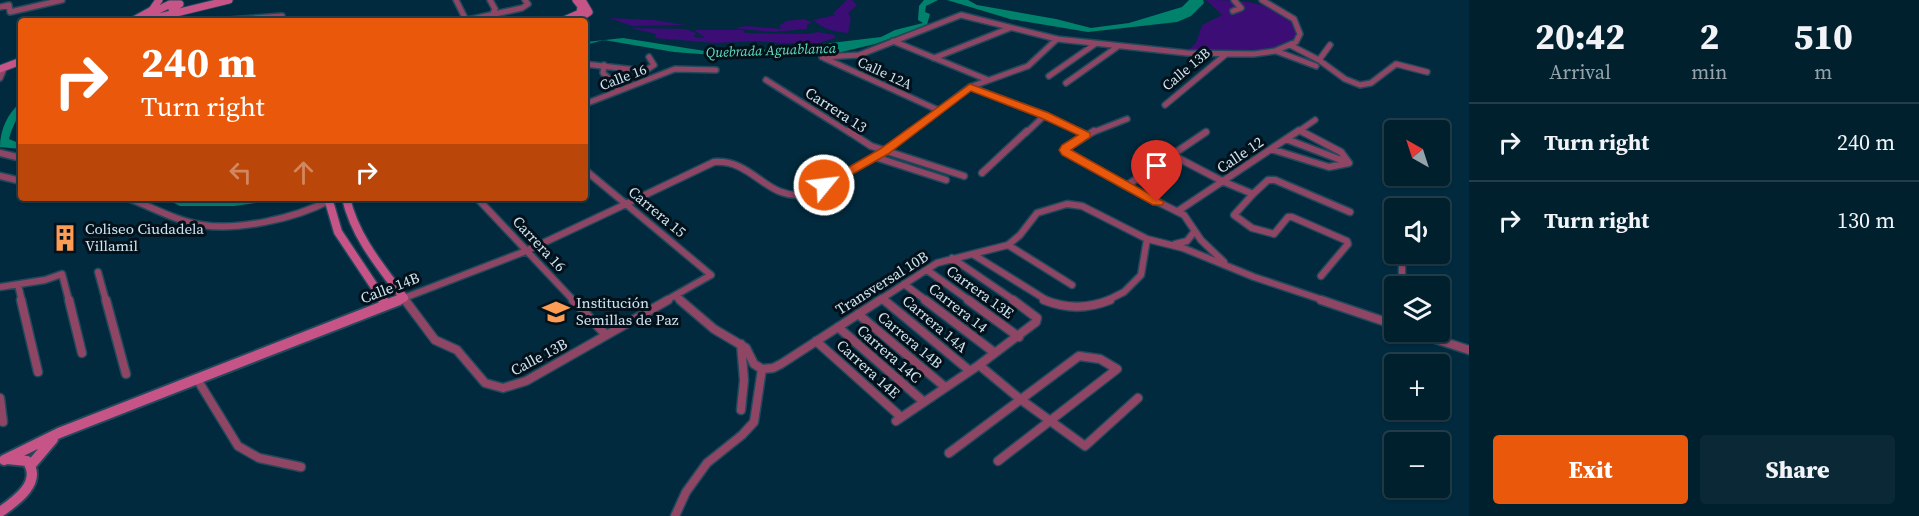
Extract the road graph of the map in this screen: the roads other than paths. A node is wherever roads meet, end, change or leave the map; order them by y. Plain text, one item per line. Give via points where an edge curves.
1 (62, 0) edge
2 (159, 0) edge
3 (229, 0) edge
4 (456, 0) edge
5 (490, 0) edge
6 (525, 0) edge
7 (576, 0) edge
8 (582, 0) edge
9 (1234, 0) edge
10 (1262, 0) edge
11 (0, 7) edge
12 (1233, 12) dead end
13 (493, 13) junction
14 (140, 18) edge
15 (141, 18) edge
16 (151, 18) joint
17 (256, 18) edge
18 (282, 18) edge
19 (463, 18) edge
20 (475, 18) edge
21 (569, 18) edge
22 (580, 18) edge
23 (1011, 28) junction
24 (1057, 39) junction
25 (893, 41) junction
26 (1095, 44) junction
27 (1290, 45) junction
28 (1330, 45) dead end
29 (1117, 46) junction
30 (1275, 51) junction
31 (1225, 54) junction
32 (649, 57) dead end
33 (934, 58) junction
34 (1317, 63) junction
35 (588, 64) edge
36 (17, 65) edge
37 (604, 65) junction
38 (716, 70) dead end
39 (1427, 72) dead end
40 (1, 73) edge
41 (1049, 76) dead end
42 (766, 80) dead end
43 (988, 80) junction
44 (1066, 84) dead end
45 (970, 87) junction
46 (618, 92) junction
47 (588, 103) edge
48 (1165, 105) dead end
49 (938, 110) junction
50 (1045, 116) junction
51 (1127, 119) dead end
52 (1315, 120) dead end
53 (1299, 130) junction
54 (1206, 132) dead end
55 (1086, 135) junction
56 (1286, 139) junction
57 (1157, 147) dead end
58 (1271, 149) junction
59 (884, 152) junction
60 (0, 153) edge
61 (1172, 155) junction
62 (18, 157) edge
63 (875, 157) junction
64 (1349, 163) junction
65 (588, 172) edge
66 (982, 173) dead end
67 (0, 176) edge
68 (964, 176) dead end
69 (9, 179) junction
70 (18, 180) edge
71 (946, 180) dead end
72 (0, 181) edge
73 (1222, 182) junction
74 (1126, 186) junction
75 (1253, 194) junction
76 (136, 201) edge
77 (326, 201) edge
78 (328, 201) edge
79 (347, 201) edge
80 (480, 201) edge
81 (626, 204) junction
82 (1178, 211) junction
83 (1350, 212) dead end
84 (1194, 232) junction
85 (1147, 239) junction
86 (1172, 244) junction
87 (1008, 245) junction
88 (526, 251) junction
89 (974, 255) junction
90 (952, 258) junction
91 (1234, 269) junction
92 (927, 270) junction
93 (98, 272) dead end
94 (711, 275) joint
95 (1322, 276) dead end
96 (904, 284) junction
97 (18, 285) junction
98 (1072, 285) dead end
99 (0, 287) edge
100 (675, 296) junction
101 (404, 298) junction
102 (882, 298) junction
103 (386, 305) junction
104 (858, 314) junction
105 (1384, 321) edge
106 (838, 327) junction
107 (606, 335) junction
108 (1019, 337) junction
109 (816, 341) junction
110 (1445, 342) edge
111 (741, 344) junction
112 (1469, 350) edge
113 (82, 353) dead end
114 (995, 353) junction
115 (979, 365) junction
116 (762, 369) junction
117 (970, 371) junction
118 (38, 372) dead end
119 (126, 374) dead end
120 (197, 379) junction
121 (945, 387) junction
122 (0, 398) edge
123 (1138, 398) dead end
124 (1020, 399) junction
125 (924, 402) junction
126 (741, 410) dead end
127 (1049, 421) junction
128 (3, 422) dead end
129 (59, 434) junction
130 (949, 453) dead end
131 (2, 460) edge
132 (998, 462) dead end
133 (31, 465) junction
134 (301, 467) dead end
135 (0, 512) edge
136 (675, 516) edge

1 - 11 street via 10,12 9,5
2 - 14 street via 154,9
3 - 16 street
4 - 19 street
5 - 13 street
6 - 13 street via 527,6
7 - 21 street via 581,6 580,13
8 - 22 street via 589,12
9 - 12 street via 1241,8
10 - 27 street via 1294,19 1300,34
13 - 20 street
15 - 16 street via 170,4 180,4
17 - 18 street
23 - 24 street
23 - 25 street via 959,15
23 - 33 street
24 - 26 street
24 - 43 street via 1028,66
25 - 33 street
25 - 49 street, Calle 12A via 858,55 822,57
26 - 29 street
26 - 41 street
27 - 30 street
27 - 34 street
28 - 34 street
29 - 31 street
29 - 44 street
30 - 31 street
30 - 34 street
31 - 48 street, Calle 13B
32 - 37 street via 654,65 645,71
33 - 43 street
34 - 39 street via 1360,85 1371,83 1396,64
35 - 37 street
36 - 40 street
37 - 46 street via 603,73
38 - 46 street, Calle 16 via 682,69
42 - 59 street, Carrera 13
43 - 45 street
45 - 49 street
45 - 50 street
46 - 47 street, Calle 16
49 - 59 street
50 - 55 street
50 - 66 street
51 - 55 street
52 - 53 street, Calle 12
53 - 56 street, Calle 12
53 - 64 street via 1341,152
54 - 61 street
55 - 74 street via 1064,150
56 - 58 street, Calle 12
56 - 64 street
57 - 61 street
58 - 64 street via 1329,167
58 - 73 street, Calle 12
59 - 63 street
59 - 68 street, Carrera 13
60 - 62 street
61 - 73 street
61 - 74 street
63 - 71 street
63 - 81 street, Calle 14B via 794,198 776,192 738,164 726,160 714,162
65 - 81 street, Carrera 15
67 - 69 street
69 - 70 street
69 - 72 street
73 - 75 street
73 - 82 street, Calle 12
74 - 82 street
75 - 83 street via 1268,180 1275,180
75 - 95 street via 1234,215 1236,219 1271,235 1292,217 1348,242
76 - 77 street via 213,226 308,212
78 - 103 street via 338,232
79 - 101 street via 358,235
80 - 88 street, Carrera 16
81 - 88 street, Calle 14B
81 - 94 street, Carrera 15
82 - 84 street via 1190,221
84 - 86 street via 1187,241
84 - 91 street
85 - 86 street
85 - 87 street via 1082,206 1067,204 1038,213
85 - 89 street via 1140,277 1111,301 1084,307 1054,304
86 - 91 street
87 - 89 street, Transversal 10B
87 - 98 street
88 - 101 street, Calle 14B
88 - 107 street, Carrera 16
89 - 90 street, Transversal 10B
90 - 92 street, Transversal 10B
90 - 108 street via 1037,318 1035,325
91 - 105 street
92 - 96 street, Transversal 10B
92 - 108 street, Carrera 13E
93 - 119 street
94 - 100 street, Calle 13B
96 - 102 street, Transversal 10B
96 - 114 street, Carrera 14
97 - 99 street
97 - 113 street via 62,274
97 - 118 street
100 - 107 street, Calle 13B
100 - 111 street via 714,329
101 - 103 street, Calle 14B
101 - 107 street, Calle 13B via 435,340 457,350 493,387 525,381
102 - 104 street, Transversal 10B
102 - 117 street, Carrera 14A
103 - 120 street, Calle 14B
104 - 106 street, Transversal 10B
104 - 121 street, Carrera 14B
106 - 109 street, Transversal 10B
106 - 125 street, Carrera 14C
108 - 114 street
109 - 116 street, Transversal 10B via 773,368
109 - 125 street, Carrera 14E via 898,419
110 - 112 street
111 - 116 street
111 - 126 street
114 - 115 street
115 - 117 street
115 - 124 street
116 - 136 street via 754,422 707,463
117 - 121 street
120 - 129 street, Calle 14B
120 - 134 street via 237,446 259,458
121 - 125 street
122 - 128 street
123 - 127 street via 1085,446
124 - 127 street
124 - 127 street via 1079,356 1104,361 1117,369
124 - 130 street
127 - 132 street
129 - 131 street, Calle 14B
129 - 133 street, Calle 14B
131 - 133 street via 21,459
133 - 135 street via 33,476 26,490

